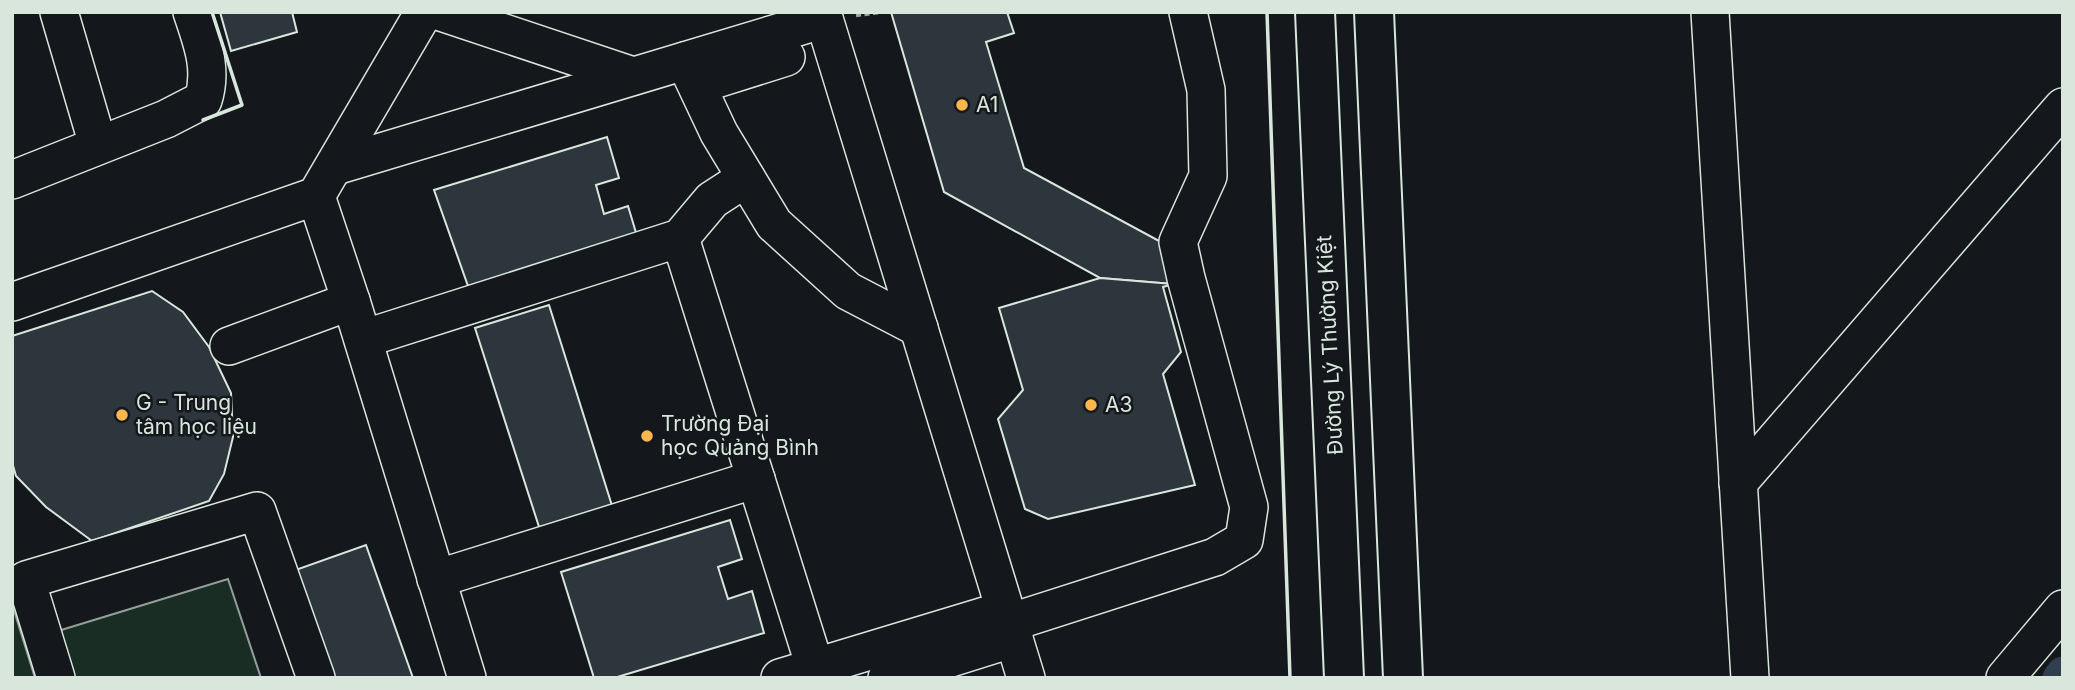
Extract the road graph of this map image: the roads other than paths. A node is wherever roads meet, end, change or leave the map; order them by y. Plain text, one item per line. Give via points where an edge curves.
1 (59, 12) edge
2 (192, 12) edge
3 (424, 12) edge
4 (442, 12) edge
5 (1188, 12) edge
6 (1315, 12) edge
7 (1374, 12) edge
8 (1710, 12) edge
9 (826, 24) edge
10 (691, 73) junction
11 (633, 76) junction
12 (2063, 107) edge
13 (98, 145) junction
14 (335, 166) junction
15 (746, 178) junction
16 (12, 180) edge
17 (317, 196) junction
18 (680, 238) junction
19 (1326, 251) junction
20 (1385, 256) junction
21 (351, 301) junction
22 (12, 302) edge
23 (919, 328) junction
24 (363, 339) junction
25 (229, 346) dead end
26 (756, 480) junction
27 (1738, 483) junction
28 (436, 579) junction
29 (19, 582) edge
30 (2063, 609) edge
31 (1010, 624) junction
32 (815, 667) junction
33 (56, 678) edge
34 (316, 678) edge
35 (467, 678) edge
36 (780, 678) edge
37 (887, 678) edge
38 (1026, 678) edge
39 (1344, 678) edge
40 (1403, 678) edge
41 (1750, 678) edge
42 (2005, 678) edge

1 - 13 street
2 - 13 street via 206,53 203,100
3 - 14 street
4 - 11 street
5 - 31 street via 1206,90 1208,176 1178,242 1249,507 1244,540 1215,558
6 - 19 main road, Đường Lý Thường Kiệt
7 - 20 main road
8 - 27 street
9 - 10 street
9 - 23 street
10 - 11 street
10 - 15 street
11 - 14 street
12 - 27 street
13 - 16 street
14 - 17 street
15 - 18 street via 712,200
15 - 23 street via 774,224 848,291
17 - 21 street
17 - 22 street
18 - 24 street
18 - 26 street
19 - 20 main road
19 - 39 main road, Đường Lý Thường Kiệt
20 - 40 main road
21 - 24 street
21 - 25 street
23 - 31 street
24 - 28 street
26 - 28 street
26 - 32 street
27 - 41 street
28 - 35 street
29 - 33 street
29 - 34 street via 257,511
30 - 42 street
31 - 32 street
31 - 37 street
31 - 38 street
32 - 36 street

